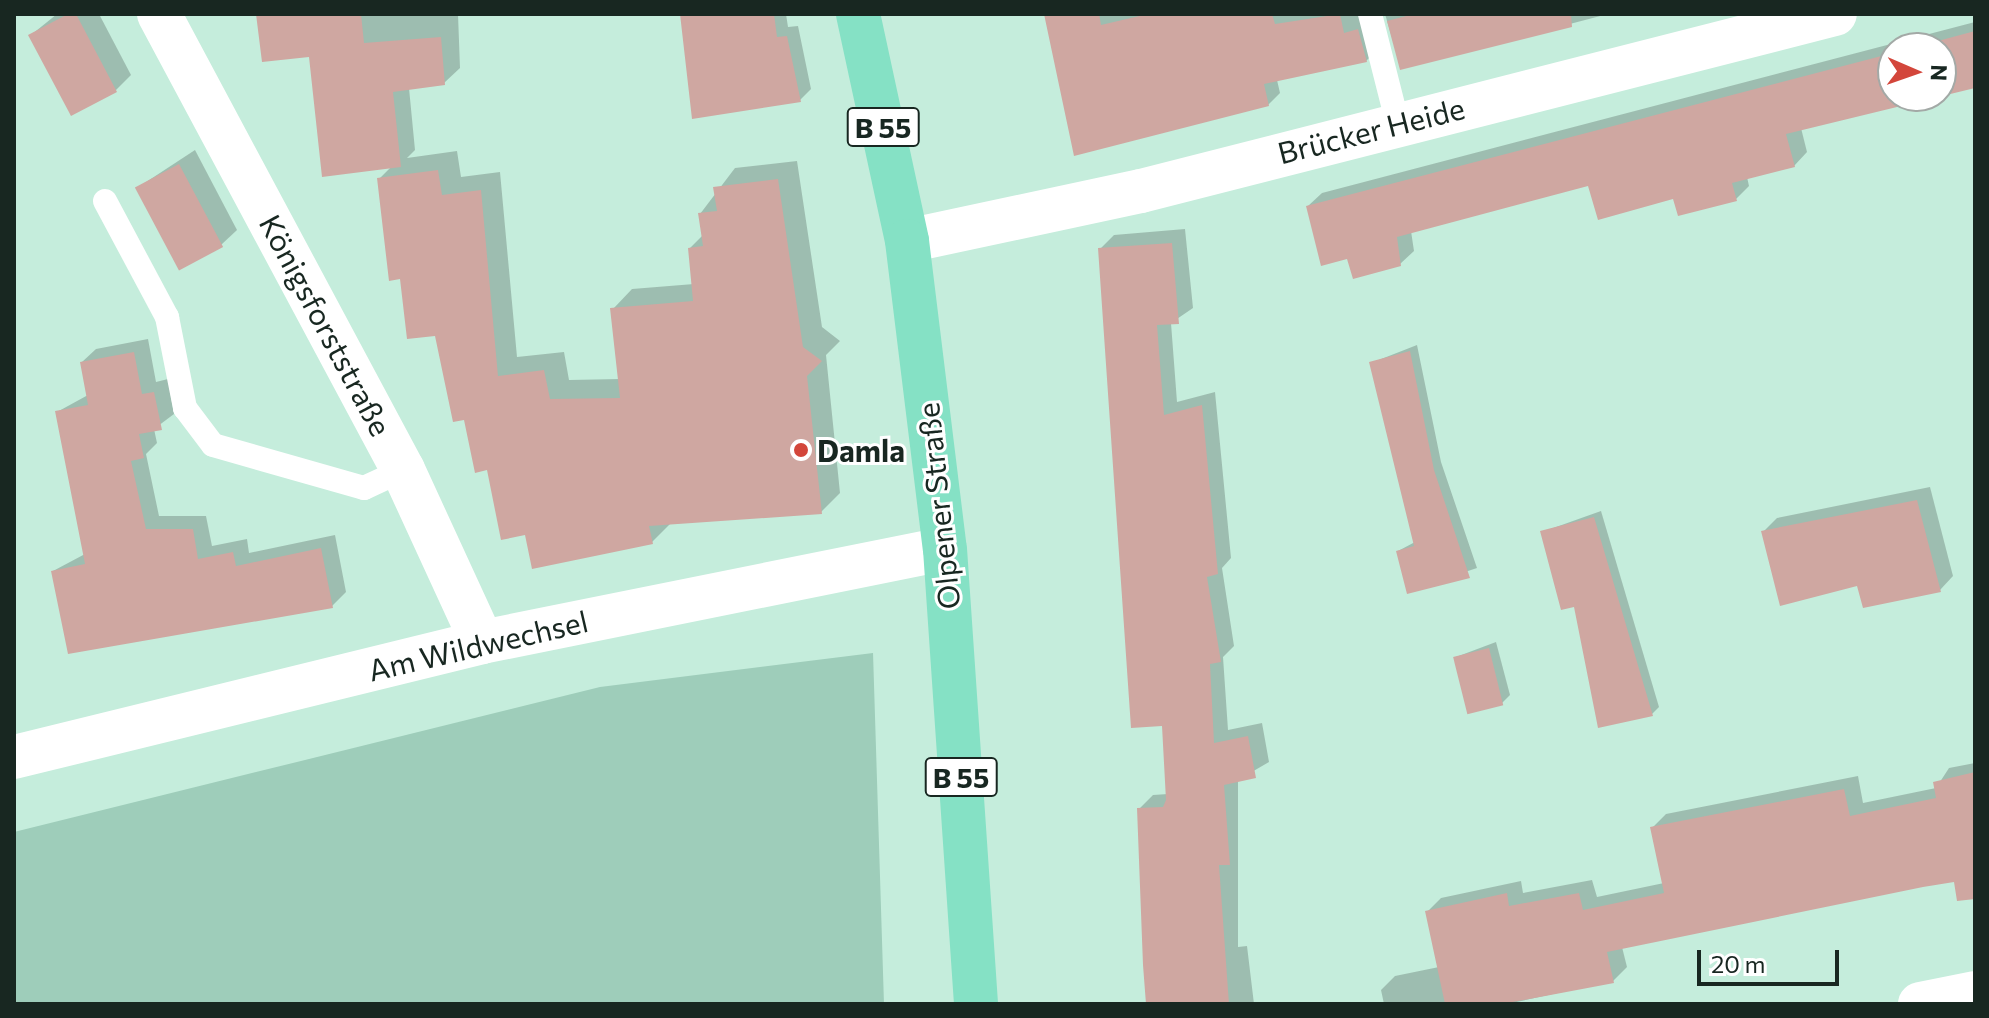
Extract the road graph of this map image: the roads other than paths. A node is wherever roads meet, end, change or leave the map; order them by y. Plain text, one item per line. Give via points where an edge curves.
1 (159, 14) edge
2 (858, 14) edge
3 (1370, 14) edge
4 (1835, 14) edge
5 (1398, 125) junction
6 (105, 201) dead end
7 (907, 241) junction
8 (403, 470) junction
9 (945, 549) junction
10 (482, 642) junction
11 (14, 757) edge
12 (1975, 993) edge
13 (976, 1004) edge
14 (1920, 1004) edge

1 - 8 street, Königsforststraße
2 - 7 main road, Olpener Straße / B 55
3 - 5 lane
4 - 5 street, Brücker Heide
5 - 7 street, Brücker Heide via 1027,219
6 - 8 lane via 167,317 185,408 213,445 364,488
7 - 9 main road, Olpener Straße / B 55
8 - 10 street, Königsforststraße
9 - 10 street, Am Wildwechsel
9 - 13 main road, Olpener Straße / B 55
10 - 11 street, Am Wildwechsel
12 - 14 street

